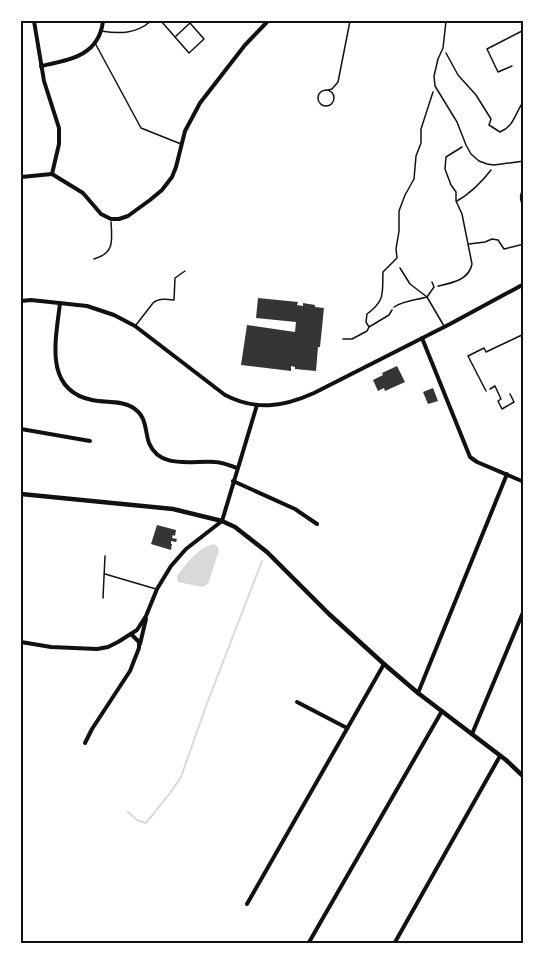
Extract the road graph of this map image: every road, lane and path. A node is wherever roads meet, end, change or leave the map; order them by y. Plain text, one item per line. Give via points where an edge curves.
1 (34, 21) edge
2 (103, 21) edge
3 (151, 21) edge
4 (161, 21) edge
5 (268, 21) edge
6 (350, 21) edge
7 (446, 21) edge
8 (524, 30) edge
9 (101, 31) junction
10 (175, 37) junction
11 (95, 42) junction
12 (443, 48) junction
13 (41, 66) junction
14 (512, 66) dead end
15 (435, 86) junction
16 (328, 90) junction
17 (524, 101) edge
18 (181, 144) junction
19 (466, 145) junction
20 (524, 161) edge
21 (494, 165) junction
22 (52, 174) junction
23 (21, 177) edge
24 (524, 189) edge
25 (456, 201) junction
26 (524, 209) edge
27 (111, 219) junction
28 (468, 244) junction
29 (524, 244) edge
30 (94, 259) dead end
31 (399, 268) dead end
32 (184, 271) dead end
33 (432, 282) dead end
34 (524, 284) edge
35 (434, 287) junction
36 (427, 297) junction
37 (21, 301) edge
38 (60, 303) junction
39 (394, 307) joint
40 (135, 326) junction
41 (369, 327) junction
42 (444, 327) junction
43 (524, 334) edge
44 (422, 338) junction
45 (343, 339) dead end
46 (486, 391) joint
47 (510, 394) dead end
48 (257, 405) junction
49 (21, 429) edge
50 (90, 441) dead end
51 (237, 468) junction
52 (507, 474) junction
53 (233, 481) junction
54 (524, 482) edge
55 (21, 494) edge
56 (222, 521) junction
57 (317, 524) dead end
58 (105, 556) dead end
59 (105, 574) junction
60 (157, 589) junction
61 (103, 598) dead end
62 (524, 610) edge
63 (146, 616) junction
64 (132, 634) junction
65 (21, 642) edge
66 (139, 648) junction
67 (384, 664) junction
68 (418, 693) junction
69 (297, 702) dead end
70 (442, 711) junction
71 (347, 728) junction
72 (472, 734) junction
73 (85, 743) dead end
74 (500, 756) junction
75 (524, 777) edge
76 (247, 904) dead end
77 (308, 944) edge
78 (394, 944) edge

1 - 13 street
2 - 9 street
3 - 9 lane via 135,31
4 - 10 lane
5 - 18 street via 200,103
6 - 16 lane via 338,82
7 - 12 lane
8 - 14 lane via 486,49 498,72
9 - 11 street
10 - 10 lane via 189,53 204,39 190,23
11 - 13 street via 80,56
11 - 18 lane via 141,128
12 - 15 lane via 434,76
12 - 17 path via 491,119 489,125 500,132 506,130
13 - 22 street via 59,128
15 - 19 lane
15 - 41 path via 423,123 414,179 399,211 397,258 382,272 383,296 367,314
16 - 16 lane via 333,101 322,105 318,96
18 - 27 street via 172,177 162,190 128,216
19 - 21 lane via 480,161
19 - 25 path via 446,157 445,169
20 - 21 lane
21 - 25 path via 479,185
22 - 23 street
22 - 27 street
24 - 26 path via 520,197
25 - 28 path
27 - 30 lane via 110,249
28 - 29 path via 492,239 498,240 504,249
28 - 35 path via 471,270 460,280
31 - 36 lane via 410,284
32 - 40 lane via 175,278 174,300 156,301
33 - 35 lane
34 - 42 street
35 - 36 lane
36 - 39 lane
36 - 42 lane
37 - 38 street
38 - 40 street via 100,309
38 - 51 street via 54,353 62,379 69,387 91,400 134,408 146,426 152,450 160,458 220,462
39 - 41 path via 389,315
40 - 48 street via 218,391
41 - 45 path via 352,339
42 - 44 street
43 - 46 lane via 468,356
44 - 48 street via 298,400 282,405
44 - 52 street via 470,457
46 - 47 path via 495,386 502,409 514,402
48 - 51 street
49 - 50 street
51 - 53 street
52 - 54 street
52 - 68 street
53 - 56 street
53 - 57 street via 295,509
55 - 56 street via 173,509
56 - 60 street via 178,557
56 - 67 street via 267,552
58 - 59 lane
59 - 60 lane
59 - 61 lane
60 - 63 street
62 - 72 street
63 - 64 street
63 - 66 street
64 - 65 street via 97,649
64 - 66 street
66 - 73 street via 130,671
67 - 68 street
67 - 71 street
68 - 70 street
69 - 71 street
70 - 72 street
70 - 77 street
71 - 76 street
72 - 74 street
74 - 75 street
74 - 78 street

